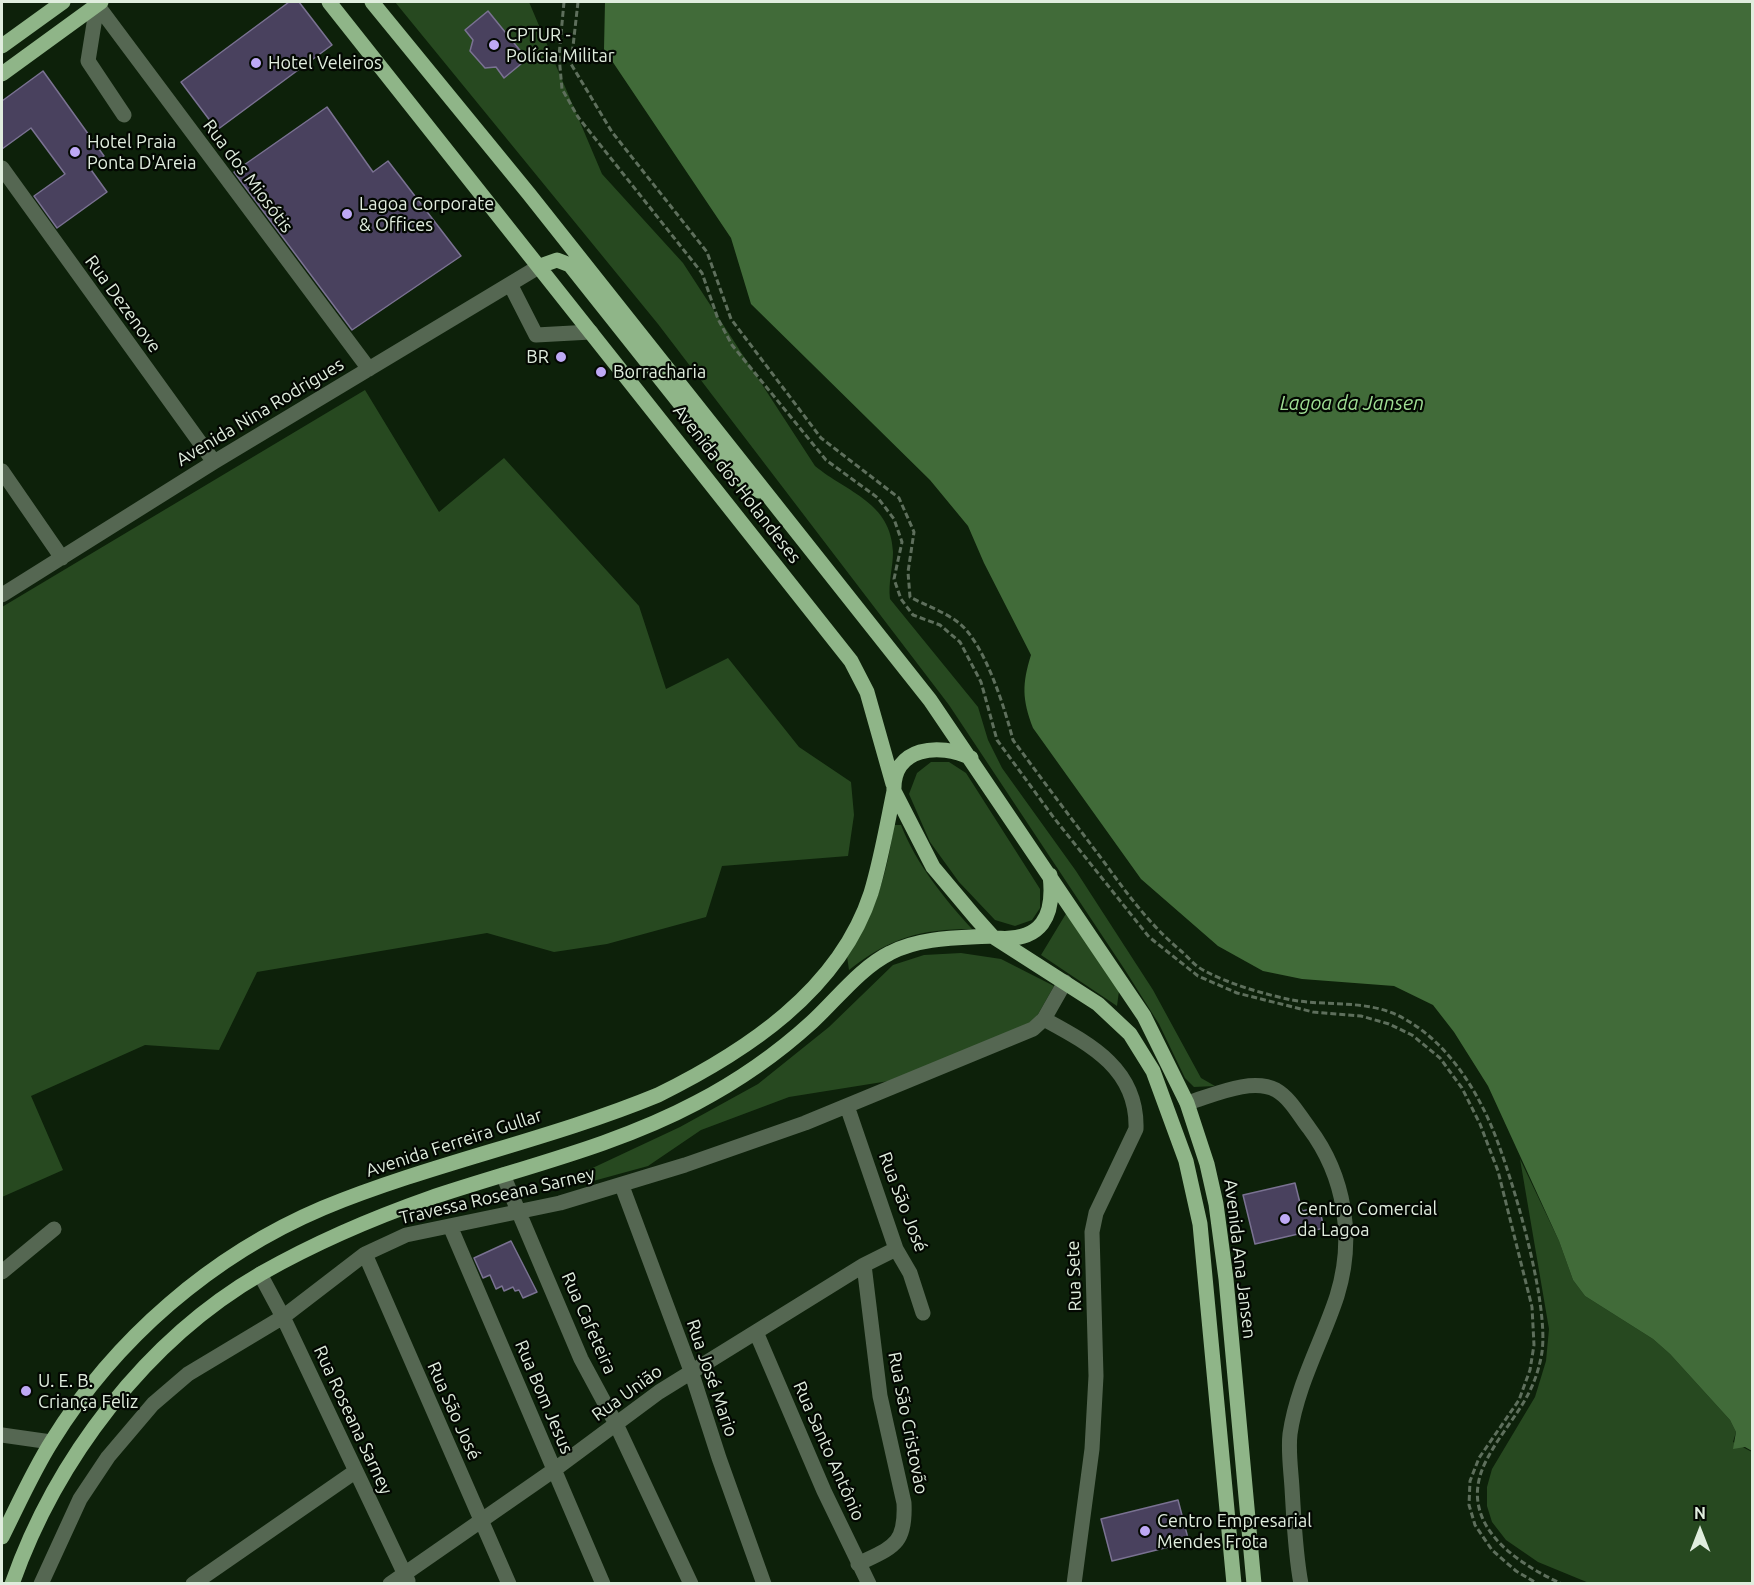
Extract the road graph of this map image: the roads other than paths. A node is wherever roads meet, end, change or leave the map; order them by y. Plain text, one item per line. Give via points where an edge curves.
1 (63, 2) edge
2 (98, 2) edge
3 (329, 2) edge
4 (372, 2) edge
5 (19, 33) junction
6 (2, 46) edge
7 (32, 52) junction
8 (2, 74) edge
9 (124, 115) dead end
10 (2, 168) edge
11 (540, 266) junction
12 (510, 284) junction
13 (591, 332) junction
14 (369, 369) junction
15 (214, 462) junction
16 (2, 471) edge
17 (769, 498) junction
18 (62, 558) junction
19 (2, 595) edge
20 (971, 758) junction
21 (894, 789) junction
22 (1050, 873) junction
23 (994, 937) junction
24 (1065, 982) junction
25 (1044, 1019) junction
26 (1187, 1103) junction
27 (847, 1106) junction
28 (521, 1142) junction
29 (530, 1166) junction
30 (503, 1175) junction
31 (622, 1186) junction
32 (520, 1211) junction
33 (450, 1226) junction
34 (54, 1229) dead end
35 (896, 1249) junction
36 (365, 1254) junction
37 (864, 1265) junction
38 (2, 1272) edge
39 (260, 1274) junction
40 (922, 1313) dead end
41 (284, 1317) junction
42 (756, 1332) junction
43 (692, 1371) junction
44 (616, 1424) junction
45 (2, 1435) edge
46 (51, 1442) junction
47 (554, 1470) junction
48 (356, 1471) junction
49 (481, 1521) junction
50 (2, 1537) edge
51 (858, 1564) junction
52 (407, 1579) edge
53 (12, 1584) edge
54 (42, 1584) edge
55 (193, 1584) edge
56 (390, 1584) edge
57 (509, 1584) edge
58 (603, 1584) edge
59 (691, 1584) edge
60 (764, 1584) edge
61 (869, 1584) edge
62 (1074, 1584) edge
63 (1234, 1584) edge
64 (1254, 1584) edge
65 (1301, 1584) edge

1 - 5 main road
2 - 7 main road
2 - 9 street via 88,61
2 - 14 street, Rua dos Miosótis
3 - 11 main road, Avenida dos Holandeses
4 - 17 main road, Avenida dos Holandeses
5 - 6 main road
5 - 7 main road
7 - 8 main road
10 - 15 street, Rua Dezenove
11 - 12 street, Avenida Nina Rodrigues
11 - 13 main road, Avenida dos Holandeses
11 - 17 main road via 557,260 570,265 740,479
12 - 13 street via 536,335
12 - 14 street, Avenida Nina Rodrigues
13 - 21 main road, Avenida dos Holandeses via 858,671
14 - 15 street, Avenida Nina Rodrigues
15 - 18 street, Avenida Nina Rodrigues
16 - 18 street
17 - 20 main road, Avenida dos Holandeses via 930,700
18 - 19 street, Avenida Nina Rodrigues
20 - 21 main road, Avenida Ferreira Gullar via 946,750 919,752 900,766
20 - 22 main road, Avenida dos Holandeses
21 - 23 main road, Avenida dos Holandeses via 933,867
21 - 28 main road, Avenida Ferreira Gullar via 870,894 856,928 829,968 788,1012 726,1059 658,1095
22 - 23 main road via 1051,903 1042,925 1022,938
22 - 26 main road, Avenida Ana Jansen via 1144,1016
23 - 24 main road, Avenida Ana Jansen
23 - 29 main road via 934,941 889,953 778,1050 722,1089 637,1130
24 - 25 street
24 - 63 main road, Avenida Ana Jansen via 1098,1004 1130,1034 1153,1071 1186,1161 1206,1273
25 - 27 street, Travessa Roseana Sarney via 1021,1035
25 - 62 street, Rua Sete via 1107,1058 1133,1099 1137,1118 1136,1129 1096,1213 1092,1232 1096,1376 1092,1449
26 - 64 main road, Avenida Ana Jansen via 1216,1204
26 - 65 street via 1243,1088 1276,1090 1324,1149 1338,1180 1344,1209 1343,1267 1337,1296 1299,1397 1290,1436
27 - 31 street, Travessa Roseana Sarney
27 - 35 street, Rua São José
28 - 29 main road
28 - 46 main road, Avenida Ferreira Gullar via 321,1209 243,1251 178,1296 145,1325 71,1411
29 - 30 main road
30 - 32 street, Rua Cafeteira
30 - 39 main road via 369,1222
31 - 32 street, Travessa Roseana Sarney
31 - 43 street, Rua José Mario
32 - 33 street, Travessa Roseana Sarney
32 - 44 street, Rua Cafeteira via 577,1350
33 - 36 street, Travessa Roseana Sarney via 406,1235
33 - 47 street, Rua Bom Jesus
34 - 38 street
35 - 37 street, Rua União
35 - 40 street, Rua São José via 910,1273
36 - 41 street, Travessa Roseana Sarney
36 - 49 street, Rua São José
37 - 42 street, Rua União
37 - 51 street, Rua São Cristovão via 880,1396 904,1503 905,1528 898,1541
39 - 41 street, Rua Roseana Sarney
39 - 53 main road via 162,1351 94,1428 38,1522
41 - 48 street, Rua Roseana Sarney
41 - 54 street, Travessa Roseana Sarney via 188,1374 153,1404 108,1457 80,1499
42 - 43 street, Rua União
42 - 51 street, Rua Santo Antônio
43 - 44 street, Rua União
43 - 60 street, Rua José Mario via 718,1458
44 - 47 street, Rua União
44 - 59 street, Rua Cafeteira
45 - 46 street
46 - 50 main road, Avenida Ferreira Gullar
47 - 49 street, Rua União
47 - 58 street, Rua Bom Jesus
48 - 52 street, Rua Roseana Sarney
48 - 55 street
49 - 52 street, Rua União
49 - 57 street, Rua São José
51 - 61 street, Rua Santo Antônio
52 - 56 street, Rua União

